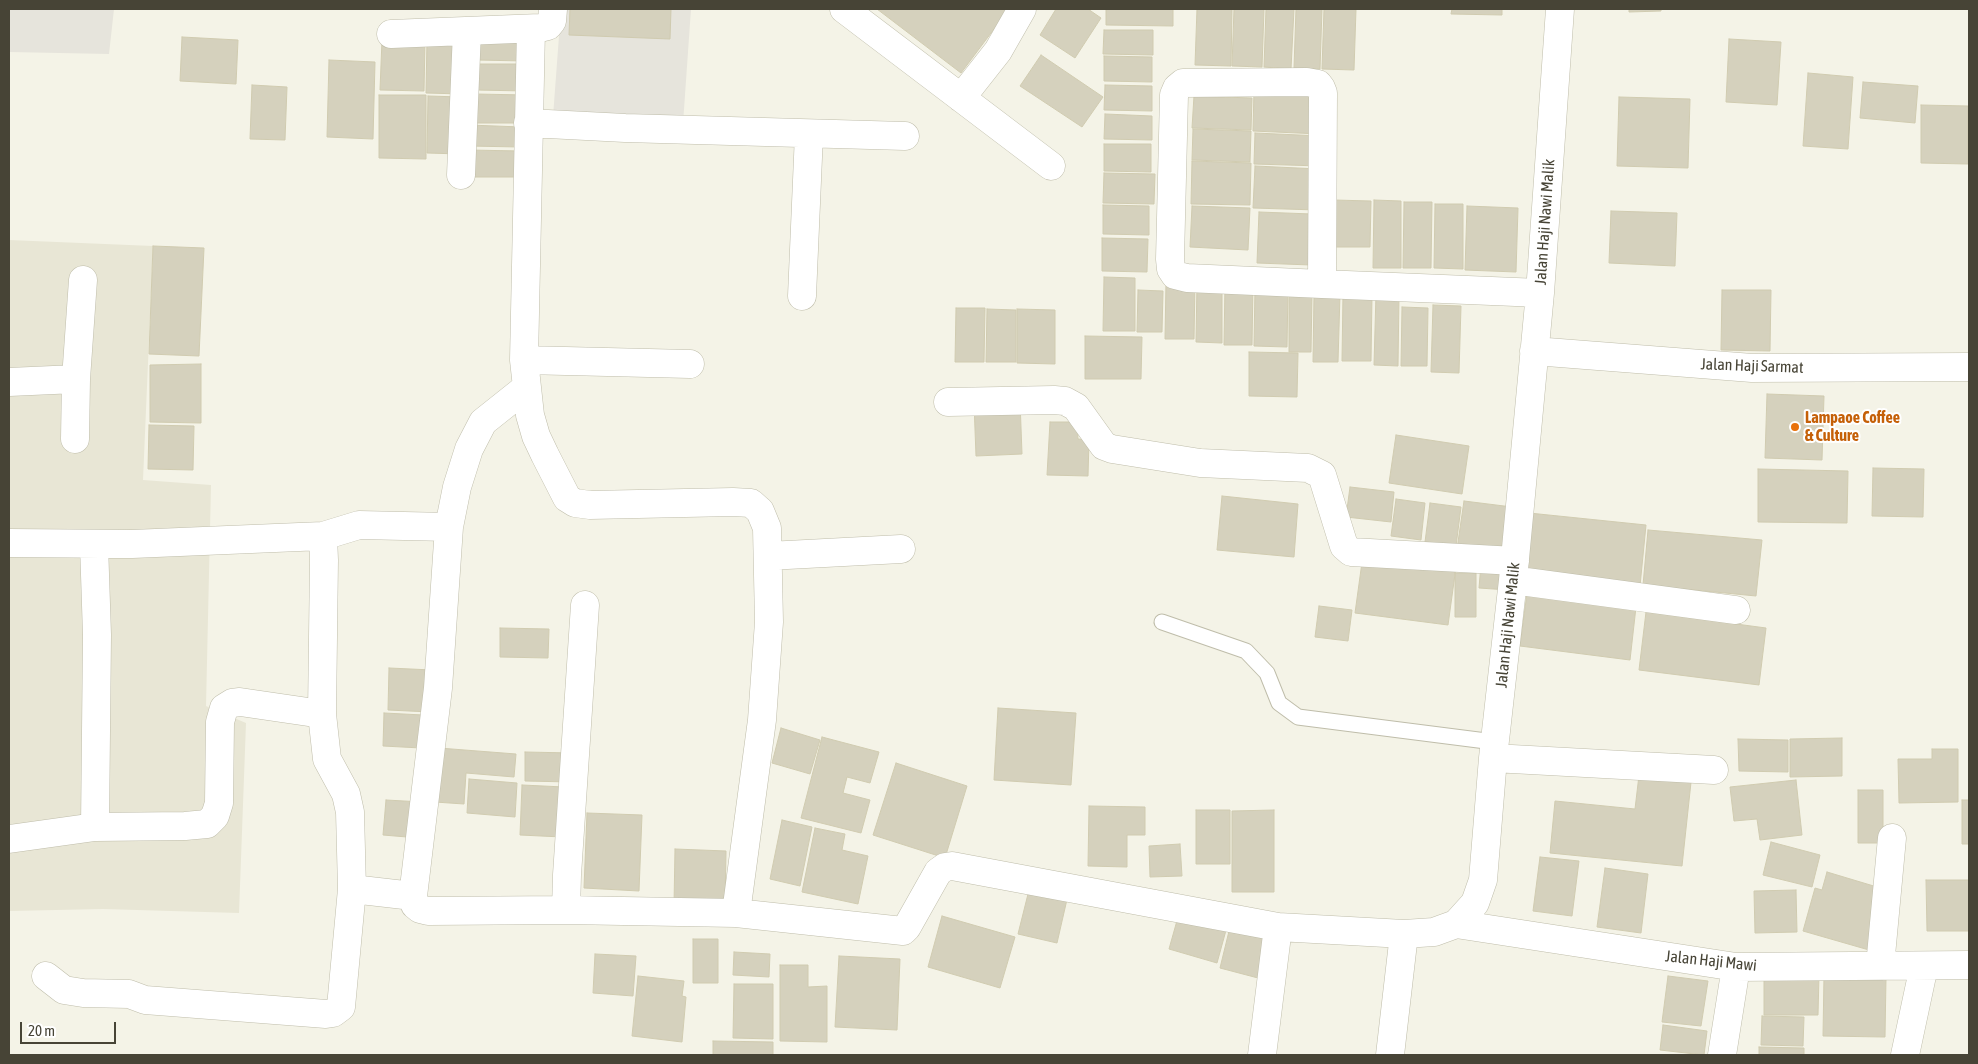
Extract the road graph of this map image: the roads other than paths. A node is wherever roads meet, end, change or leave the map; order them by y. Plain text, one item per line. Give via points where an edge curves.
1 (553, 9) edge
2 (844, 9) edge
3 (1022, 9) edge
4 (1560, 9) edge
5 (531, 29) junction
6 (467, 31) junction
7 (391, 34) dead end
8 (961, 98) junction
9 (528, 123) junction
10 (809, 134) junction
11 (905, 136) dead end
12 (1051, 166) dead end
13 (461, 175) dead end
14 (83, 280) dead end
15 (1322, 284) junction
16 (1540, 293) junction
17 (802, 296) dead end
18 (1534, 351) junction
19 (524, 360) junction
20 (690, 364) dead end
21 (1969, 367) edge
22 (76, 379) junction
23 (9, 382) edge
24 (527, 387) junction
25 (948, 402) dead end
26 (75, 439) dead end
27 (449, 527) junction
28 (323, 536) junction
29 (9, 543) edge
30 (94, 544) junction
31 (901, 549) dead end
32 (768, 556) junction
33 (1514, 570) junction
34 (585, 605) dead end
35 (1736, 610) dead end
36 (1162, 622) dead end
37 (322, 714) junction
38 (1494, 750) junction
39 (1714, 770) dead end
40 (96, 827) junction
41 (1892, 838) dead end
42 (9, 839) edge
43 (352, 889) junction
44 (413, 896) junction
45 (566, 910) junction
46 (736, 913) junction
47 (1456, 924) junction
48 (1278, 927) junction
49 (1404, 934) junction
50 (1969, 965) edge
51 (1880, 966) junction
52 (1924, 966) junction
53 (1736, 967) junction
54 (46, 976) dead end
55 (1262, 1055) edge
56 (1390, 1055) edge
57 (1722, 1055) edge
58 (1905, 1055) edge

1 - 5 street via 548,26
2 - 8 street
3 - 8 street via 998,51
4 - 16 street, Jalan Haji Nawi Malik
5 - 6 street
5 - 9 street
6 - 7 street
6 - 13 street
8 - 12 street
9 - 10 street
9 - 19 street
10 - 11 street
10 - 17 street
14 - 22 street
15 - 15 street via 1175,275 1170,259 1174,95 1183,83 1308,82 1321,88
15 - 16 street
16 - 18 street, Jalan Haji Nawi Malik
18 - 21 street, Jalan Haji Sarmat via 1752,368
18 - 33 street, Jalan Haji Nawi Malik
19 - 20 street
19 - 24 street
22 - 23 street
22 - 26 street
24 - 27 street via 484,422 469,449
24 - 32 street via 536,436 567,498 590,505 751,504 760,511 767,528
25 - 33 street via 1065,401 1076,407 1104,446 1112,449 1200,463 1308,468 1322,475 1344,546 1351,552
27 - 28 street via 359,525
27 - 44 street via 438,688
28 - 30 street
28 - 37 street
29 - 30 street
30 - 40 street via 98,635
31 - 32 street
32 - 46 street via 769,622 762,720
33 - 35 street
33 - 38 street, Jalan Haji Nawi Malik
34 - 45 street
36 - 38 lane via 1246,651 1267,673 1279,703 1298,717
37 - 40 street via 232,703 224,708 220,722 220,803 216,816 206,824 185,826
37 - 43 street via 327,759 346,794 350,812
38 - 39 street
38 - 47 street, Jalan Haji Nawi Malik via 1482,880 1476,902
40 - 42 street
41 - 51 street
43 - 44 street
43 - 54 street via 343,1003 333,1013 145,1000 129,994 83,993 64,990
44 - 45 street via 415,905 428,911
45 - 46 street
46 - 48 street, Jalan Haji Nawi Malik via 903,931 938,872 952,866
47 - 49 street, Jalan Haji Nawi Malik via 1434,932
47 - 53 street, Jalan Haji Mawi
48 - 49 street, Jalan Haji Nawi Malik
48 - 55 street
49 - 56 street
50 - 52 street, Jalan Haji Mawi
51 - 52 street, Jalan Haji Mawi
51 - 53 street, Jalan Haji Mawi
52 - 58 street
53 - 57 street

